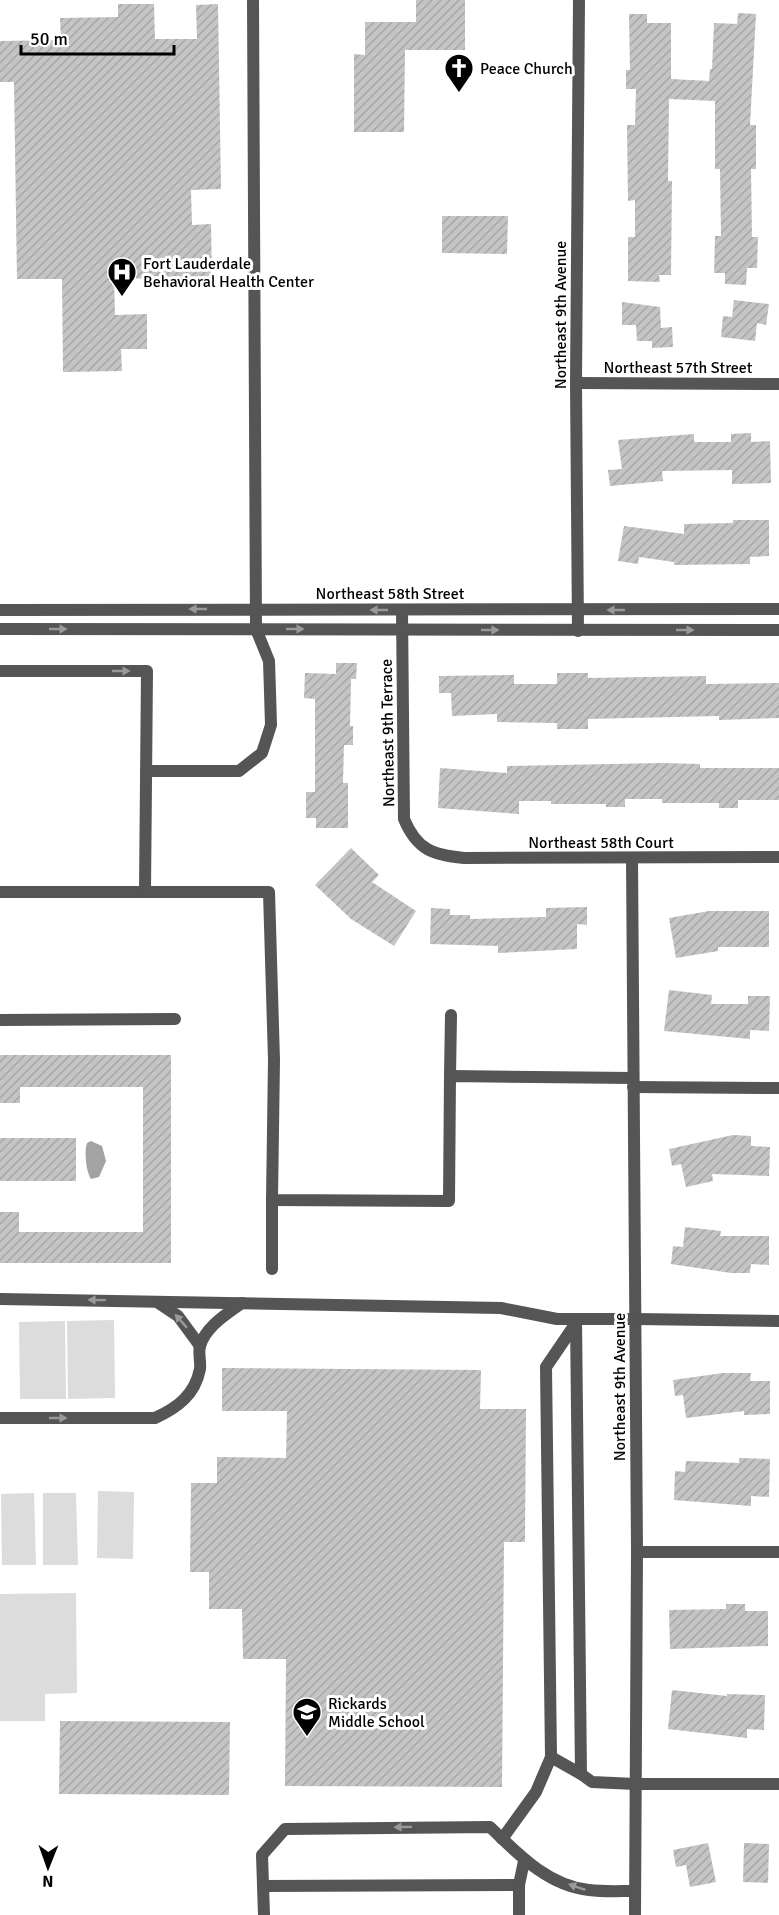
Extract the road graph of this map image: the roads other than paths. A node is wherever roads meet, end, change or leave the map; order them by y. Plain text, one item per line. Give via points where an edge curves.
1 (254, 0) edge
2 (579, 0) edge
3 (576, 383) junction
4 (779, 384) edge
5 (256, 609) junction
6 (779, 609) edge
7 (0, 610) edge
8 (402, 610) junction
9 (578, 610) junction
10 (0, 629) edge
11 (256, 629) junction
12 (402, 630) junction
13 (779, 630) edge
14 (578, 631) junction
15 (0, 671) edge
16 (146, 771) junction
17 (425, 849) joint
18 (779, 857) edge
19 (632, 858) junction
20 (0, 892) edge
21 (145, 892) junction
22 (451, 1015) dead end
23 (176, 1019) dead end
24 (0, 1020) edge
25 (450, 1076) junction
26 (633, 1083) junction
27 (779, 1088) edge
28 (272, 1200) junction
29 (272, 1269) dead end
30 (0, 1299) edge
31 (156, 1301) junction
32 (242, 1303) junction
33 (635, 1319) junction
34 (576, 1321) junction
35 (779, 1321) edge
36 (200, 1346) junction
37 (0, 1418) edge
38 (636, 1552) junction
39 (779, 1552) edge
40 (551, 1757) junction
41 (581, 1774) junction
42 (779, 1784) edge
43 (635, 1785) junction
44 (502, 1839) junction
45 (525, 1861) junction
46 (519, 1885) junction
47 (263, 1886) junction
48 (635, 1891) junction
49 (264, 1915) edge
50 (519, 1915) edge
51 (635, 1915) edge

1 - 5 street
2 - 3 street, Northeast 9th Avenue
3 - 4 street, Northeast 57th Street
3 - 9 street, Northeast 9th Avenue
5 -> 7 street, Northeast 58th Street
8 -> 5 street, Northeast 58th Street
5 - 11 street
6 -> 9 street, Northeast 58th Street
8 - 9 street, Northeast 58th Street
8 - 12 street, Northeast 9th Terrace
9 - 14 street, Northeast 9th Avenue
10 -> 11 street
11 -> 12 street
11 - 16 street via 268,661 270,692 271,725 262,753 239,771
12 -> 14 street
12 - 17 street, Northeast 9th Terrace via 404,819 411,835
14 -> 13 street
15 -> 16 street via 147,671
16 - 21 street
17 - 19 street, Northeast 58th Court via 464,858
18 - 19 street, Northeast 58th Court
19 - 26 street, Northeast 9th Avenue
20 - 21 street
21 - 28 street via 269,892 274,1060
22 - 25 street
23 - 24 street
25 - 26 street
25 - 28 street via 449,1201
26 - 27 street
26 - 33 street, Northeast 9th Avenue
28 - 29 street
31 -> 30 street
31 - 32 street
36 -> 31 street via 178,1316
32 - 34 street via 501,1308
32 - 36 street via 208,1331
33 - 34 street
33 - 35 street
33 - 38 street, Northeast 9th Avenue
34 - 40 street via 546,1367
34 - 41 street
37 -> 36 street via 155,1418 176,1409 192,1391 200,1370
38 - 39 street
38 - 43 street, Northeast 9th Avenue
40 - 41 street
40 - 44 street via 536,1792
41 - 43 street via 592,1782
42 - 43 street
43 - 48 street, Northeast 9th Avenue
44 - 45 street
44 -> 47 street via 490,1827 285,1829 262,1855
45 - 46 street
48 -> 45 street via 587,1890 549,1877
46 - 47 street
46 - 50 street
47 - 49 street
48 - 51 street, Northeast 9th Avenue

